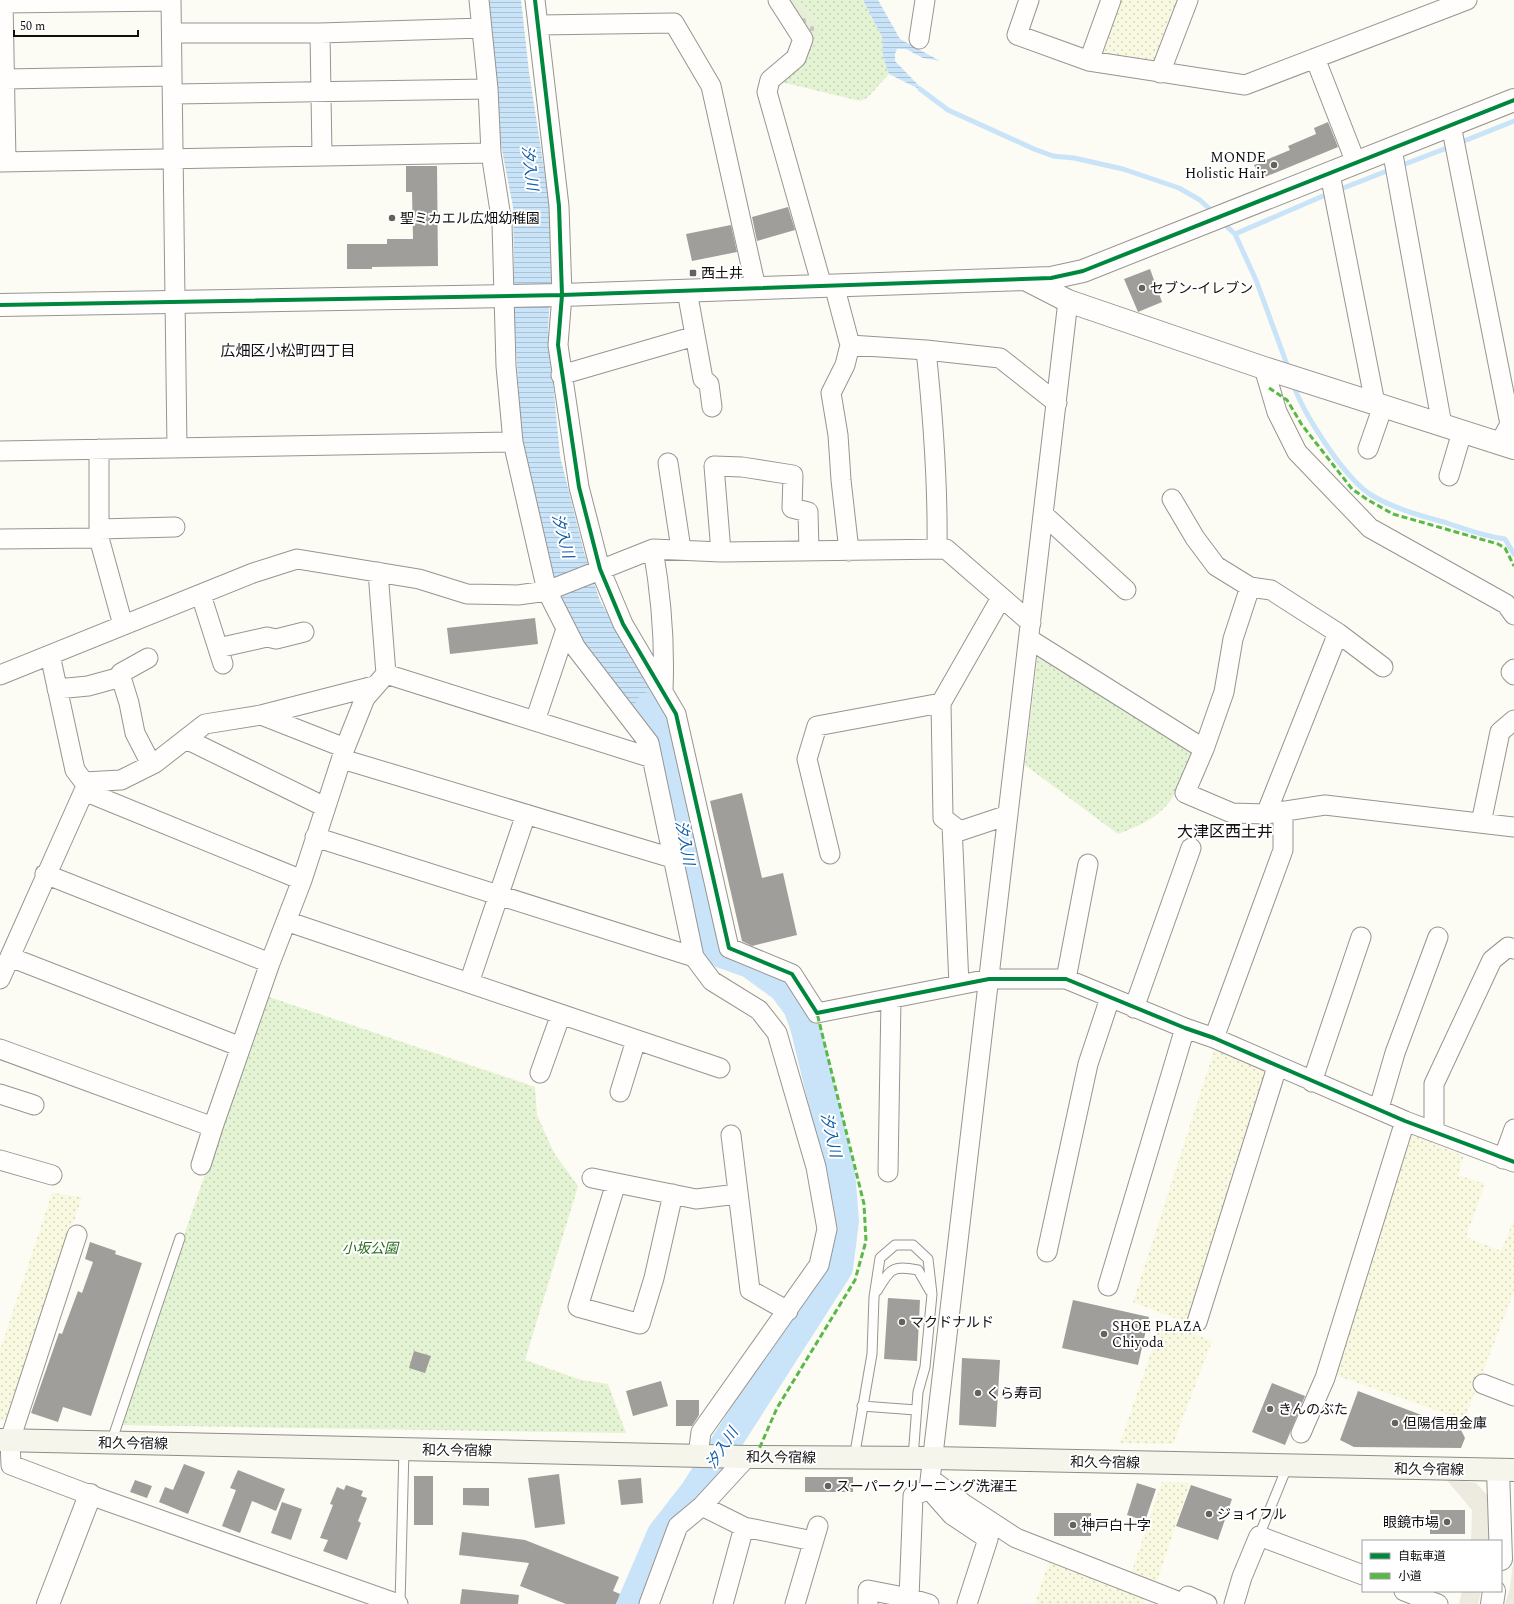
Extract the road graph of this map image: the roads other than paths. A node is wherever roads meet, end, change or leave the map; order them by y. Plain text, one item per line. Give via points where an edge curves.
1 (171, 0) edge
2 (479, 0) edge
3 (535, 0) edge
4 (778, 0) edge
5 (1029, 0) edge
6 (1111, 0) edge
7 (1188, 0) edge
8 (1467, 0) edge
9 (3, 2) edge
10 (929, 10) edge
11 (539, 25) junction
12 (482, 28) junction
13 (172, 33) junction
14 (320, 33) junction
15 (918, 39) dead end
16 (1315, 58) junction
17 (1089, 61) junction
18 (1160, 73) junction
19 (5, 79) junction
20 (173, 85) junction
21 (488, 88) junction
22 (321, 91) junction
23 (1514, 100) edge
24 (1453, 140) junction
25 (491, 153) junction
26 (322, 156) junction
27 (174, 160) junction
28 (3, 162) edge
29 (1356, 163) junction
30 (1394, 164) junction
31 (1332, 188) junction
32 (1027, 280) junction
33 (828, 285) junction
34 (756, 288) junction
35 (687, 291) junction
36 (562, 295) junction
37 (504, 296) junction
38 (1068, 301) junction
39 (176, 302) junction
40 (0, 305) edge
41 (695, 336) junction
42 (850, 345) junction
43 (926, 350) junction
44 (1264, 368) junction
45 (562, 375) junction
46 (1057, 403) junction
47 (1379, 404) junction
48 (712, 407) dead end
49 (1452, 429) junction
50 (513, 442) junction
51 (1506, 446) edge
52 (177, 448) junction
53 (1368, 449) dead end
54 (99, 450) junction
55 (0, 451) edge
56 (668, 463) dead end
57 (1449, 476) dead end
58 (1172, 498) dead end
59 (1044, 515) junction
60 (175, 528) dead end
61 (99, 533) junction
62 (0, 539) edge
63 (653, 549) junction
64 (681, 549) junction
65 (937, 549) junction
66 (809, 550) junction
67 (849, 551) junction
68 (722, 552) junction
69 (600, 569) junction
70 (378, 572) junction
71 (1250, 587) junction
72 (1126, 590) dead end
73 (547, 591) junction
74 (201, 595) junction
75 (1001, 598) junction
76 (1514, 615) edge
77 (123, 625) junction
78 (566, 629) junction
79 (1030, 631) junction
80 (304, 632) dead end
81 (1338, 633) junction
82 (50, 655) junction
83 (148, 658) dead end
84 (1383, 667) dead end
85 (1514, 669) edge
86 (0, 675) edge
87 (1514, 675) edge
88 (121, 677) junction
89 (380, 680) junction
90 (57, 689) junction
91 (663, 690) junction
92 (941, 704) junction
93 (261, 715) junction
94 (1514, 720) edge
95 (535, 721) junction
96 (186, 739) junction
97 (1204, 749) junction
98 (344, 754) junction
99 (652, 758) junction
100 (151, 764) junction
101 (84, 787) junction
102 (325, 807) junction
103 (1274, 812) junction
104 (526, 814) junction
105 (1008, 815) junction
106 (1481, 823) junction
107 (952, 825) junction
108 (1514, 827) edge
109 (315, 837) junction
110 (1191, 848) dead end
111 (830, 854) dead end
112 (672, 858) junction
113 (1088, 864) dead end
114 (45, 874) junction
115 (302, 880) junction
116 (499, 896) junction
117 (286, 921) junction
118 (1361, 937) dead end
119 (1438, 937) dead end
120 (1514, 949) edge
121 (694, 957) junction
122 (10, 958) junction
123 (270, 963) junction
124 (989, 978) junction
125 (0, 979) edge
126 (1066, 979) junction
127 (469, 983) junction
128 (959, 985) junction
129 (1110, 998) junction
130 (891, 999) junction
131 (1134, 1008) junction
132 (561, 1014) junction
133 (1185, 1028) junction
134 (1214, 1038) junction
135 (636, 1040) junction
136 (241, 1047) junction
137 (0, 1049) edge
138 (1277, 1067) junction
139 (720, 1068) dead end
140 (540, 1073) dead end
141 (1312, 1082) junction
142 (620, 1092) dead end
143 (0, 1094) edge
144 (34, 1105) dead end
145 (1379, 1108) junction
146 (1404, 1121) junction
147 (213, 1127) junction
148 (1514, 1129) edge
149 (1434, 1132) junction
150 (731, 1135) dead end
151 (0, 1160) edge
152 (1508, 1161) edge
153 (201, 1166) dead end
154 (888, 1172) dead end
155 (52, 1175) dead end
156 (592, 1178) dead end
157 (616, 1183) junction
158 (673, 1194) junction
159 (738, 1194) junction
160 (77, 1235) dead end
161 (180, 1238) dead end
162 (1047, 1252) dead end
163 (1108, 1286) dead end
164 (932, 1294) junction
165 (874, 1297) junction
166 (788, 1311) junction
167 (1197, 1322) dead end
168 (1483, 1384) dead end
169 (1514, 1396) edge
170 (862, 1406) junction
171 (916, 1410) junction
172 (1301, 1433) dead end
173 (5, 1440) edge
174 (110, 1443) junction
175 (404, 1449) junction
176 (698, 1455) junction
177 (740, 1456) junction
178 (854, 1458) junction
179 (1287, 1467) junction
180 (1506, 1470) edge
181 (926, 1471) junction
182 (90, 1495) junction
183 (702, 1506) junction
184 (744, 1527) junction
185 (1259, 1536) junction
186 (1502, 1541) edge
187 (1362, 1576) edge
188 (1407, 1592) edge
189 (1494, 1592) edge
190 (909, 1598) junction
191 (52, 1603) edge
192 (399, 1604) edge
193 (649, 1604) edge
194 (723, 1604) edge
195 (795, 1604) edge
196 (868, 1604) edge
197 (929, 1604) edge
198 (967, 1604) edge
199 (1185, 1604) edge
200 (1207, 1604) edge
201 (1234, 1604) edge
202 (1438, 1604) edge
203 (1492, 1604) edge

1 - 9 street
1 - 13 street
2 - 12 street
3 - 11 street
4 - 33 street via 803,39 796,58 768,86
5 - 17 street via 1017,35
6 - 17 street
7 - 18 street
8 - 16 street
9 - 19 street
10 - 15 street
11 - 34 street via 674,23 711,86
11 - 36 street via 559,206
12 - 14 street
12 - 21 street
13 - 14 street
13 - 20 street
14 - 22 street
16 - 18 street via 1245,86
16 - 29 street
17 - 18 street
19 - 20 street
19 - 28 street
20 - 22 street
20 - 27 street
21 - 22 street
21 - 25 street
22 - 26 street
23 - 24 street
24 - 30 street
24 - 51 street via 1510,424
25 - 26 street
25 - 37 street via 502,224
26 - 27 street
27 - 28 street
27 - 39 street
29 - 30 street
29 - 31 street
30 - 49 street
31 - 32 street via 1083,271
31 - 47 street
32 - 33 street
32 - 38 street
33 - 34 street
33 - 42 street
34 - 35 street
35 - 36 street
35 - 41 street
36 - 37 street
36 - 45 street via 558,344
37 - 39 street
37 - 50 street via 506,366
38 - 44 street
38 - 46 street
39 - 40 street
39 - 52 street
41 - 45 street
41 - 48 street via 703,378 710,384
42 - 43 street
42 - 67 street via 845,365 831,393 838,435
43 - 46 street via 1000,358
43 - 65 street via 934,429 938,508
44 - 47 street
44 - 76 street via 1277,412 1297,452 1370,528 1506,604
45 - 69 street via 579,487
46 - 59 street
47 - 49 street
47 - 53 street
49 - 51 street
49 - 57 street
50 - 52 street
50 - 73 street
52 - 54 street
54 - 55 street
54 - 61 street
56 - 64 street
58 - 71 street via 1195,538 1216,566
59 - 72 street
59 - 79 street
60 - 61 street
61 - 62 street
61 - 77 street
63 - 64 street
63 - 69 street
63 - 91 street via 660,591
64 - 68 street
65 - 67 street
65 - 75 street via 946,549
66 - 67 street
66 - 68 street
66 - 68 street via 808,512 792,508 794,475 742,467 714,466
69 - 73 street
69 - 91 street via 623,624
70 - 73 street via 419,579 467,594 518,595
70 - 74 street via 297,559 253,573
70 - 89 street
71 - 81 street via 1271,590
71 - 97 street via 1233,639 1224,692
73 - 78 street
74 - 77 street
74 - 80 street via 220,656 267,637 276,639
75 - 79 street
75 - 92 street
77 - 82 street
78 - 95 street
78 - 99 street via 576,648 649,743
79 - 97 street
79 - 105 street
81 - 84 street
81 - 103 street
82 - 86 street
82 - 90 street
83 - 88 street via 121,673
85 - 87 street via 1511,672
88 - 90 street via 88,686
88 - 100 street via 135,733
89 - 93 street
89 - 95 street
89 - 98 street via 365,698
90 - 101 street via 75,770
91 - 130 street via 676,714 729,948 792,974 817,1013
92 - 107 street via 943,818
92 - 111 street via 817,726 807,759
93 - 96 street via 205,724
93 - 98 street
94 - 106 street via 1500,732
95 - 99 street
96 - 100 street
96 - 102 street
97 - 103 street via 1185,793 1232,813
98 - 102 street
98 - 104 street
99 - 112 street
100 - 101 street via 121,780
101 - 114 street
101 - 115 street
102 - 109 street
103 - 106 street via 1325,806
103 - 134 street via 1283,850
104 - 112 street
104 - 116 street
105 - 107 street via 960,831
105 - 124 street
106 - 108 street
107 - 128 street
109 - 115 street
109 - 116 street
110 - 131 street
112 - 121 street
113 - 126 street
114 - 122 street
114 - 123 street
115 - 117 street
116 - 121 street
116 - 127 street
117 - 123 street
117 - 127 street
118 - 141 street
119 - 145 street via 1395,1053
120 - 149 street via 1508,948 1492,960 1434,1084
121 - 166 street via 712,981 759,1010 777,1033 816,1167 827,1229 819,1265
122 - 125 street
122 - 136 street
123 - 136 street
124 - 126 street
124 - 128 street
124 - 181 street
126 - 129 street
127 - 132 street
128 - 130 street
129 - 131 street
129 - 162 street via 1088,1064
130 - 154 street
131 - 133 street
132 - 135 street
132 - 140 street
133 - 134 street
133 - 163 street
134 - 138 street
135 - 139 street
135 - 142 street
136 - 147 street
137 - 147 street
138 - 141 street
138 - 167 street
141 - 145 street
143 - 144 street
145 - 146 street
146 - 149 street
146 - 172 street via 1325,1378
147 - 153 street
148 - 152 street
149 - 152 street
150 - 159 street
151 - 155 street
156 - 157 street
157 - 158 street
157 - 158 street via 578,1307 640,1324 654,1278
158 - 159 street via 696,1199
159 - 166 street via 750,1290
160 - 173 street
161 - 174 lane
164 - 165 lane via 918,1270 900,1267 887,1274
164 - 165 lane via 928,1259 913,1245 895,1245 880,1258
164 - 171 lane via 925,1367
165 - 170 lane via 872,1354
166 - 176 street via 701,1432
168 - 169 street
170 - 171 lane
170 - 178 lane
171 - 181 lane
173 - 174 main road, 和久今宿線
173 - 182 street via 12,1465
174 - 175 main road, 和久今宿線
175 - 176 main road, 和久今宿線
175 - 192 lane
176 - 177 main road, 和久今宿線
177 - 178 main road, 和久今宿線
177 - 183 street
178 - 181 main road, 和久今宿線
179 - 180 main road, 和久今宿線
179 - 181 main road, 和久今宿線
179 - 185 lane
180 - 186 street
181 - 190 street via 913,1496
181 - 198 street via 952,1515 988,1539
181 - 199 street via 964,1504 1016,1538
182 - 191 street
182 - 192 street
183 - 184 street
183 - 193 street via 678,1526
184 - 194 street
184 - 195 street via 816,1533
185 - 187 street
185 - 201 street
188 - 202 street
189 - 203 street
190 - 196 street via 868,1590
190 - 197 street
199 - 200 street via 1188,1596

